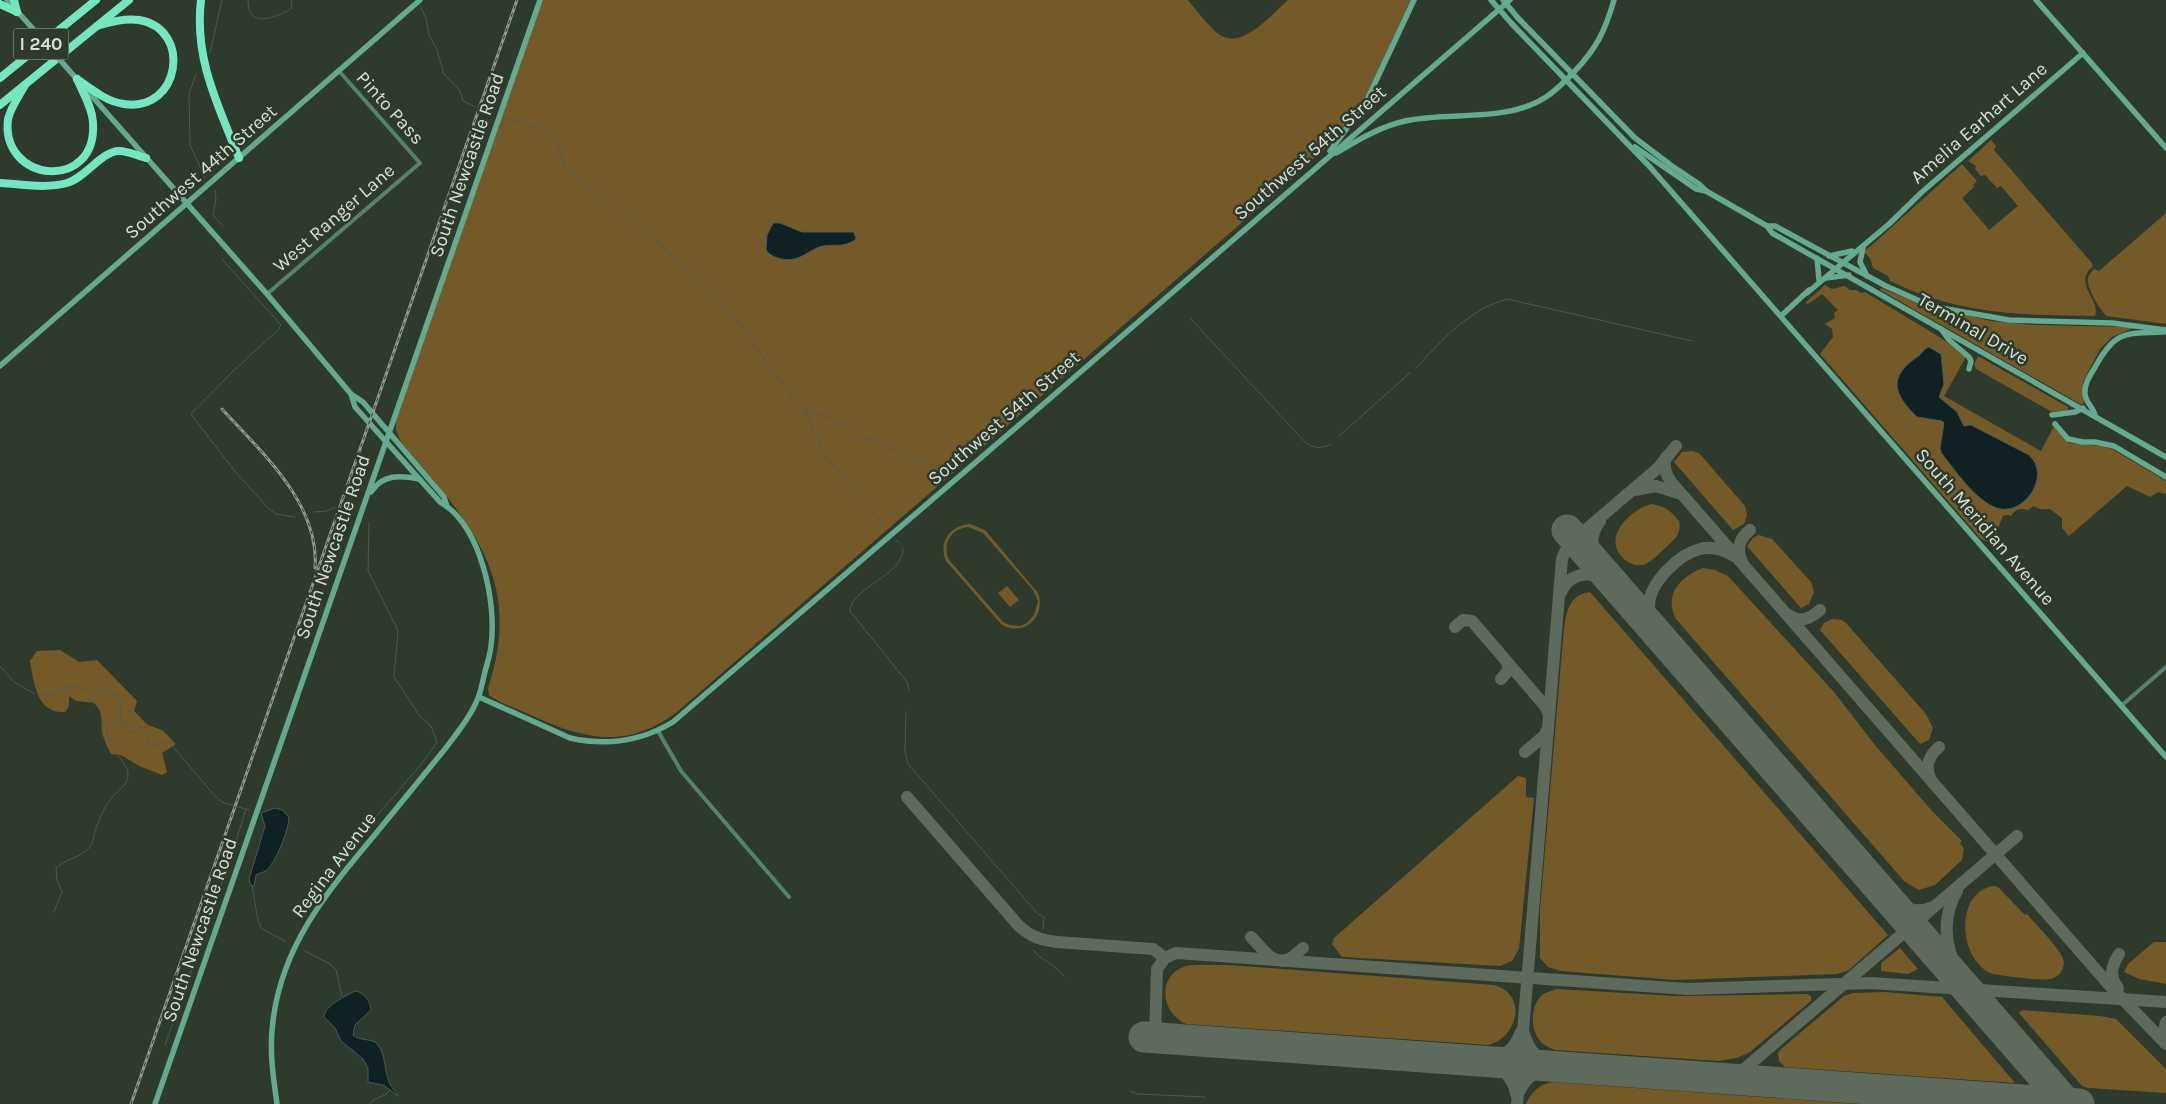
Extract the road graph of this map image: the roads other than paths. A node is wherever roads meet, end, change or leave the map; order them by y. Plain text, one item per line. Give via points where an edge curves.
1 (7, 0) edge
2 (14, 0) edge
3 (85, 0) edge
4 (96, 0) edge
5 (129, 0) edge
6 (201, 0) edge
7 (420, 0) edge
8 (540, 0) edge
9 (1414, 0) edge
10 (1491, 0) edge
11 (1503, 0) edge
12 (1510, 0) edge
13 (1614, 0) edge
14 (2036, 0) edge
15 (0, 4) edge
16 (17, 12) junction
17 (78, 14) junction
18 (97, 26) junction
19 (2083, 53) junction
20 (339, 71) junction
21 (1572, 73) junction
22 (1, 76) edge
23 (77, 79) junction
24 (1566, 81) junction
25 (25, 85) junction
26 (0, 105) edge
27 (1618, 133) junction
28 (2166, 148) edge
29 (146, 158) junction
30 (240, 158) junction
31 (1323, 160) junction
32 (420, 163) joint
33 (0, 183) edge
34 (1706, 191) junction
35 (186, 205) junction
36 (1895, 216) junction
37 (1767, 226) junction
38 (1864, 246) junction
39 (1852, 251) junction
40 (1829, 256) junction
41 (1816, 258) junction
42 (1842, 262) junction
43 (1836, 268) junction
44 (1849, 275) junction
45 (1867, 276) junction
46 (1826, 278) junction
47 (1819, 280) junction
48 (1808, 292) junction
49 (267, 294) junction
50 (1782, 316) junction
51 (1940, 327) junction
52 (2166, 331) edge
53 (0, 366) edge
54 (1969, 369) dead end
55 (351, 394) junction
56 (2083, 408) junction
57 (2052, 415) dead end
58 (2095, 415) junction
59 (2055, 424) dead end
60 (389, 433) junction
61 (386, 442) junction
62 (2166, 457) edge
63 (2166, 477) edge
64 (419, 479) junction
65 (366, 500) junction
66 (447, 506) junction
67 (2166, 667) edge
68 (479, 698) junction
69 (2121, 706) junction
70 (658, 731) junction
71 (2166, 758) edge
72 (789, 897) dead end
73 (155, 1104) edge
74 (277, 1104) edge

1 - 16 main road
2 - 16 highway
3 - 17 highway
4 - 17 highway, I 240
5 - 18 highway, I 240
6 - 30 highway via 200,40 205,70
7 - 20 main road, Southwest 44th Street
8 - 60 main road, South Newcastle Road
9 - 31 main road via 1366,102
10 - 24 main road, bridge
11 - 21 main road, bridge
12 - 31 main road, Southwest 54th Street
13 - 21 main road via 1598,44
14 - 19 main road
15 - 16 highway
16 - 23 main road, bridge
17 - 22 highway, I 240
18 - 23 highway via 128,19 156,28 167,38 173,54 171,79 155,98 131,105 106,98
18 - 25 highway, I 240
19 - 28 main road
19 - 36 main road, Amelia Earhart Lane
20 - 30 main road, Southwest 44th Street
20 - 32 street, Pinto Pass
21 - 24 main road
21 - 34 main road, Terminal Drive via 1635,138
23 - 25 highway via 91,111 92,137 87,151 77,163 56,172 40,171 25,165 11,146 7,131 9,118
23 - 29 main road
24 - 27 main road
24 - 31 main road via 1546,98 1524,108 1426,117 1389,126
25 - 26 highway, I 240
27 - 34 main road, Terminal Drive via 1679,179
27 - 50 main road, South Meridian Avenue
29 - 33 highway via 113,152 82,176 62,184
29 - 35 main road
30 - 35 main road, Southwest 44th Street
31 - 70 main road, Southwest 54th Street via 690,708
32 - 49 street, West Ranger Lane
34 - 37 main road, Terminal Drive
35 - 49 main road
35 - 53 main road, Southwest 44th Street
36 - 38 main road, Amelia Earhart Lane
36 - 39 main road, Amelia Earhart Lane
37 - 40 main road, Terminal Drive via 1775,226
37 - 41 main road, Terminal Drive via 1772,233
38 - 42 main road, Amelia Earhart Lane
38 - 45 main road via 1860,262
39 - 40 main road
39 - 42 main road, Amelia Earhart Lane
40 - 42 main road, Terminal Drive
41 - 43 main road, Terminal Drive
41 - 47 main road
42 - 43 main road, Amelia Earhart Lane
42 - 45 main road, Terminal Drive
43 - 44 main road, Terminal Drive
43 - 46 main road, Amelia Earhart Lane
43 - 47 main road, Amelia Earhart Lane
44 - 46 main road
44 - 51 main road, Terminal Drive
45 - 52 main road, Terminal Drive via 1922,302 1975,315 2025,322 2112,323
46 - 48 main road, Amelia Earhart Lane
47 - 48 main road, Amelia Earhart Lane
48 - 50 main road, Amelia Earhart Lane
49 - 55 main road
50 - 69 main road, South Meridian Avenue
51 - 54 main road via 1949,340 1969,357
51 - 56 main road, Terminal Drive
52 - 58 main road via 2133,332 2115,340 2105,349 2087,380 2085,392
55 - 60 main road via 363,402
55 - 61 main road via 355,407
56 - 57 main road
56 - 58 main road, Terminal Drive
58 - 62 main road, Terminal Drive
59 - 63 main road via 2068,439 2114,446
60 - 61 main road, South Newcastle Road
60 - 66 main road via 444,497
61 - 64 main road
61 - 65 main road, South Newcastle Road
64 - 65 main road via 398,475 389,477 379,482
64 - 66 main road
65 - 73 main road, South Newcastle Road
66 - 68 main road via 464,525 473,542 490,594 491,646
67 - 69 street
68 - 70 main road, Southwest 54th Street via 570,738 584,741 628,741
68 - 74 main road, Regina Avenue via 445,749 312,914 299,937 282,978 273,1021 270,1060
69 - 71 main road, South Meridian Avenue
70 - 72 street via 680,771

